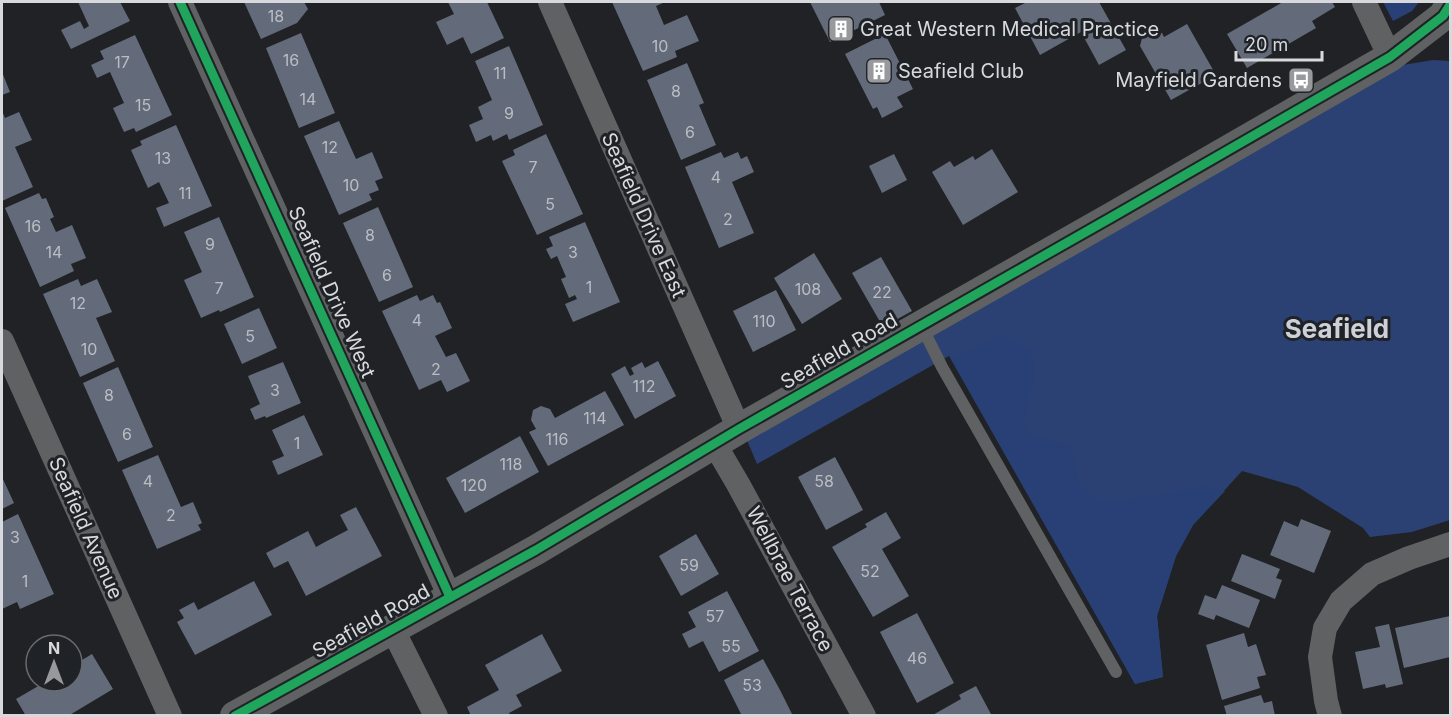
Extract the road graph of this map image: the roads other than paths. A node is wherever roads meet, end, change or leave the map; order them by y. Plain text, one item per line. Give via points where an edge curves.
1 (180, 2) edge
2 (550, 2) edge
3 (1364, 2) edge
4 (1448, 15) edge
5 (1390, 57) junction
6 (921, 325) junction
7 (2, 341) edge
8 (726, 436) junction
9 (1450, 544) edge
10 (450, 597) junction
11 (393, 630) junction
12 (1116, 672) dead end
13 (170, 716) edge
14 (235, 716) edge
15 (436, 716) edge
16 (864, 716) edge
17 (1330, 716) edge

1 - 10 street, Seafield Drive West
2 - 8 street, Seafield Drive East
3 - 5 street
4 - 5 street, Seafield Road
5 - 6 street, Seafield Road
6 - 8 street, Seafield Road
6 - 12 lane
7 - 13 street, Seafield Avenue
8 - 10 street, Seafield Road
8 - 16 street, Wellbrae Terrace via 738,484
9 - 17 street via 1372,574 1341,601 1325,628 1320,657
10 - 11 street, Seafield Road
11 - 14 street, Seafield Road
11 - 15 street

